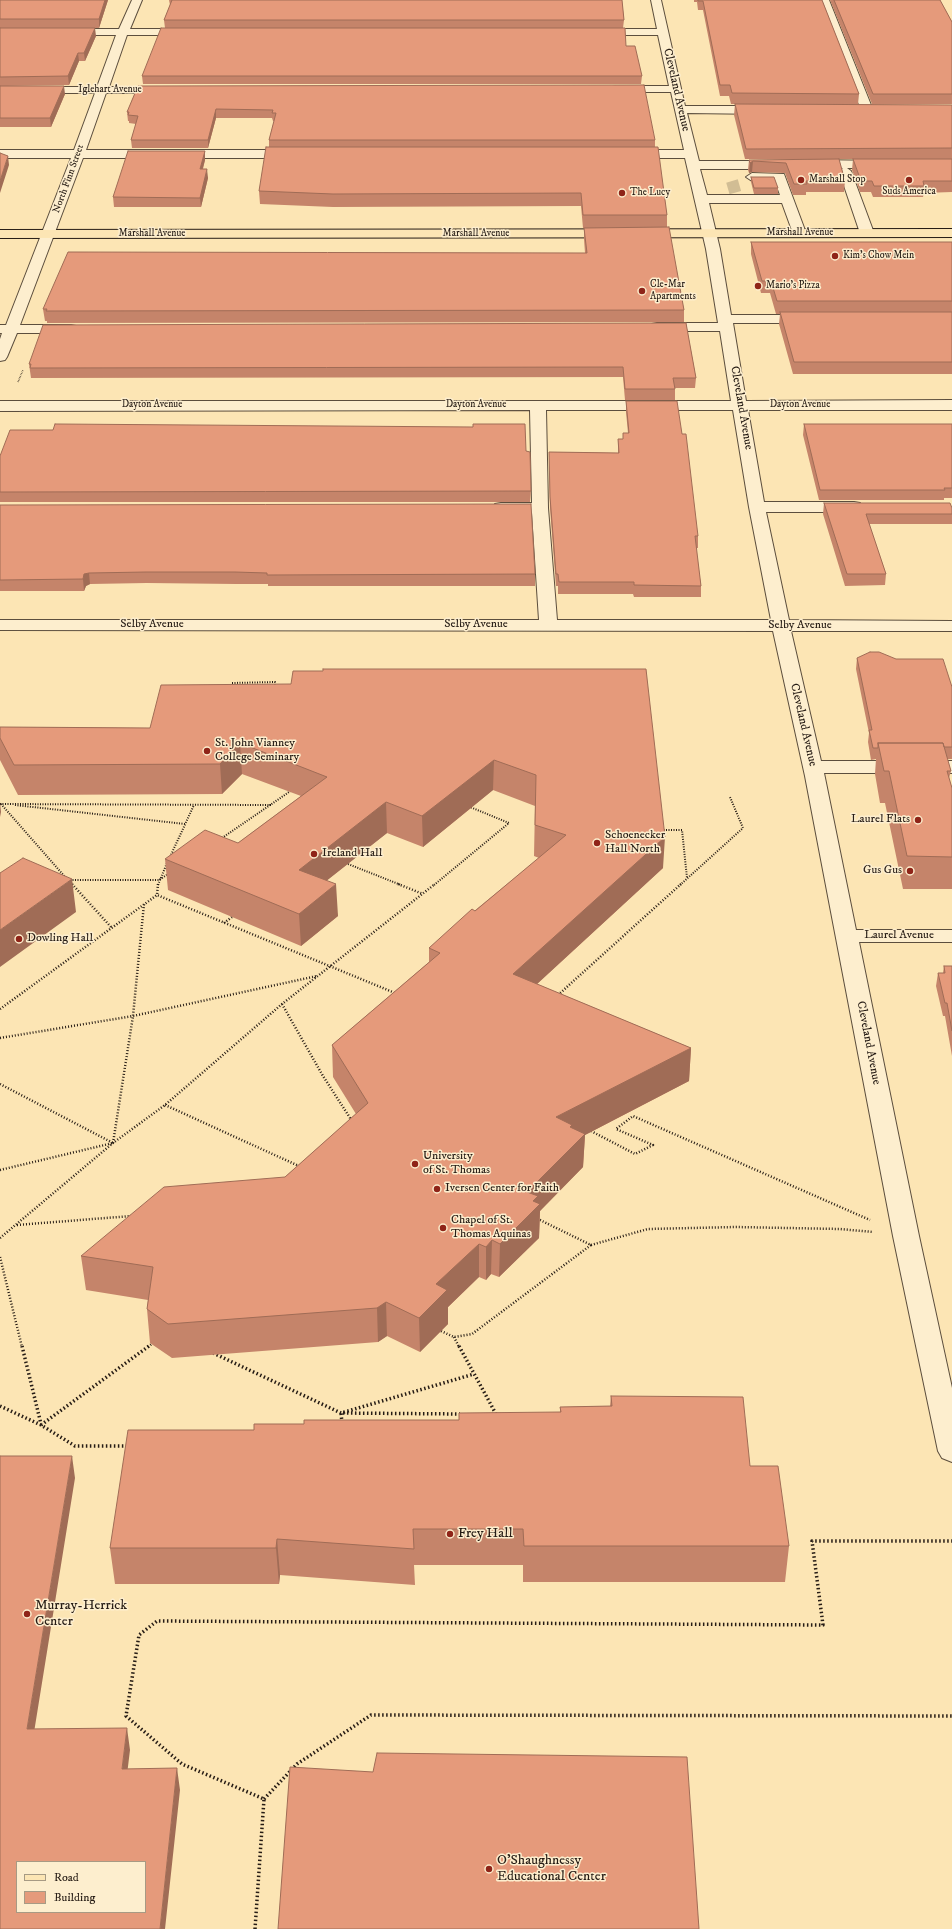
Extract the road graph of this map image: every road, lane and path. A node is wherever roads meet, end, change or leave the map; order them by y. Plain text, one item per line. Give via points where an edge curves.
1 (137, 0) edge
2 (656, 0) edge
3 (824, 0) edge
4 (56, 32) edge
5 (123, 32) junction
6 (204, 32) edge
7 (584, 32) edge
8 (663, 32) junction
9 (602, 89) edge
10 (676, 89) junction
11 (0, 90) edge
12 (102, 90) junction
13 (175, 90) edge
14 (680, 109) junction
15 (779, 110) edge
16 (851, 110) edge
17 (867, 110) junction
18 (882, 110) edge
19 (0, 154) edge
20 (78, 154) junction
21 (304, 154) edge
22 (616, 154) edge
23 (897, 164) edge
24 (693, 165) junction
25 (846, 171) dead end
26 (702, 199) junction
27 (787, 199) junction
28 (867, 233) junction
29 (952, 233) edge
30 (0, 234) edge
31 (49, 234) junction
32 (710, 234) junction
33 (798, 234) junction
34 (820, 319) edge
35 (725, 323) junction
36 (645, 327) edge
37 (6, 329) edge
38 (86, 329) edge
39 (0, 357) edge
40 (538, 405) junction
41 (741, 405) junction
42 (952, 405) edge
43 (0, 406) edge
44 (757, 506) junction
45 (868, 507) edge
46 (484, 508) edge
47 (540, 508) junction
48 (0, 625) edge
49 (548, 625) junction
50 (781, 626) junction
51 (952, 626) edge
52 (232, 683) edge
53 (275, 690) edge
54 (813, 767) junction
55 (952, 767) edge
56 (296, 787) edge
57 (730, 797) dead end
58 (0, 804) edge
59 (194, 805) junction
60 (272, 805) junction
61 (468, 806) edge
62 (185, 824) junction
63 (659, 830) edge
64 (219, 840) edge
65 (348, 864) edge
66 (173, 871) edge
67 (687, 878) junction
68 (61, 880) edge
69 (69, 880) junction
70 (159, 880) junction
71 (423, 894) junction
72 (157, 895) junction
73 (144, 904) junction
74 (232, 917) edge
75 (224, 924) junction
76 (110, 927) junction
77 (847, 936) junction
78 (952, 936) edge
79 (331, 966) junction
80 (318, 976) junction
81 (397, 994) edge
82 (554, 999) edge
83 (282, 1004) junction
84 (0, 1009) edge
85 (133, 1016) junction
86 (0, 1038) edge
87 (0, 1084) edge
88 (165, 1105) junction
89 (353, 1123) edge
90 (596, 1127) edge
91 (113, 1143) junction
92 (304, 1169) edge
93 (0, 1170) edge
94 (134, 1216) edge
95 (534, 1218) edge
96 (16, 1225) junction
97 (906, 1236) junction
98 (0, 1238) edge
99 (590, 1245) junction
100 (0, 1257) edge
101 (441, 1331) edge
102 (454, 1337) junction
103 (155, 1341) edge
104 (210, 1351) edge
105 (474, 1374) junction
106 (0, 1406) edge
107 (341, 1413) junction
108 (465, 1414) edge
109 (488, 1415) edge
110 (496, 1415) junction
111 (504, 1415) edge
112 (41, 1425) junction
113 (343, 1428) edge
114 (131, 1446) edge
115 (952, 1451) edge
116 (952, 1540) edge
117 (952, 1716) edge
118 (264, 1800) junction
119 (255, 1929) edge

1 - 5 street, North Finn Street
2 - 8 street, Cleveland Avenue
3 - 17 street
4 - 5 street
5 - 6 street
5 - 12 street, North Finn Street
7 - 8 street
8 - 10 street, Cleveland Avenue
9 - 10 street
10 - 14 street, Cleveland Avenue
11 - 12 street, Iglehart Avenue
12 - 13 street, Iglehart Avenue
12 - 20 street, North Finn Street
14 - 15 street
14 - 24 street, Cleveland Avenue
16 - 17 street
17 - 18 street
19 - 20 street
20 - 21 street
20 - 31 street, North Finn Street
22 - 24 street
23 - 24 street
24 - 26 street, Cleveland Avenue
24 - 27 street via 752,179 780,177
25 - 28 street
26 - 27 street
26 - 32 street, Cleveland Avenue
27 - 33 street
28 - 29 main road, Marshall Avenue
28 - 33 main road, Marshall Avenue
30 - 31 main road, Marshall Avenue
31 - 32 main road, Marshall Avenue
31 - 37 street, North Finn Street
32 - 33 main road, Marshall Avenue
32 - 35 street, Cleveland Avenue
34 - 35 street
35 - 36 street
35 - 41 street, Cleveland Avenue
37 - 38 street
37 - 39 street, North Finn Street
40 - 41 street, Dayton Avenue
40 - 43 street, Dayton Avenue
40 - 47 street
41 - 42 street, Dayton Avenue
41 - 44 street, Cleveland Avenue
44 - 45 street
44 - 50 street, Cleveland Avenue
46 - 47 street
47 - 49 street
48 - 49 street, Selby Avenue
49 - 50 street, Selby Avenue
50 - 51 street, Selby Avenue
50 - 54 street, Cleveland Avenue
52 - 53 path via 275,682
54 - 55 street
54 - 77 street, Cleveland Avenue
56 - 60 path
57 - 67 path via 743,828
58 - 59 path
58 - 62 path
58 - 69 path
59 - 60 path
59 - 62 path
60 - 64 path
61 - 71 path via 509,823
62 - 70 path
63 - 67 path via 682,830
65 - 71 path
66 - 70 path
67 - 82 path
68 - 69 path
69 - 70 path
69 - 76 path
70 - 72 path
71 - 79 path
72 - 73 path
72 - 75 path
73 - 76 path
73 - 85 path
74 - 75 path
75 - 79 path
76 - 84 path
77 - 78 street, Laurel Avenue
77 - 97 street, Cleveland Avenue
79 - 80 path
79 - 81 path
80 - 83 path
80 - 85 path
83 - 88 path
83 - 89 path
85 - 86 path
85 - 91 path
87 - 91 path
88 - 91 path
88 - 92 path
90 - 97 path via 590,1132 635,1154 653,1145 616,1129 632,1116
91 - 93 path
91 - 96 path
94 - 96 path
95 - 99 path
96 - 98 path
97 - 99 path via 840,1228 648,1229
97 - 115 street, Cleveland Avenue
99 - 102 path via 472,1334
100 - 112 path
101 - 102 path
102 - 105 path
103 - 112 path
104 - 107 path
105 - 107 path
105 - 110 path
106 - 112 path
107 - 108 path
107 - 113 path
109 - 110 path
110 - 111 path
112 - 114 path via 75,1446
116 - 118 path via 812,1541 823,1626 157,1621 139,1635 126,1716 182,1764
117 - 118 path via 371,1715 297,1764
118 - 119 path

